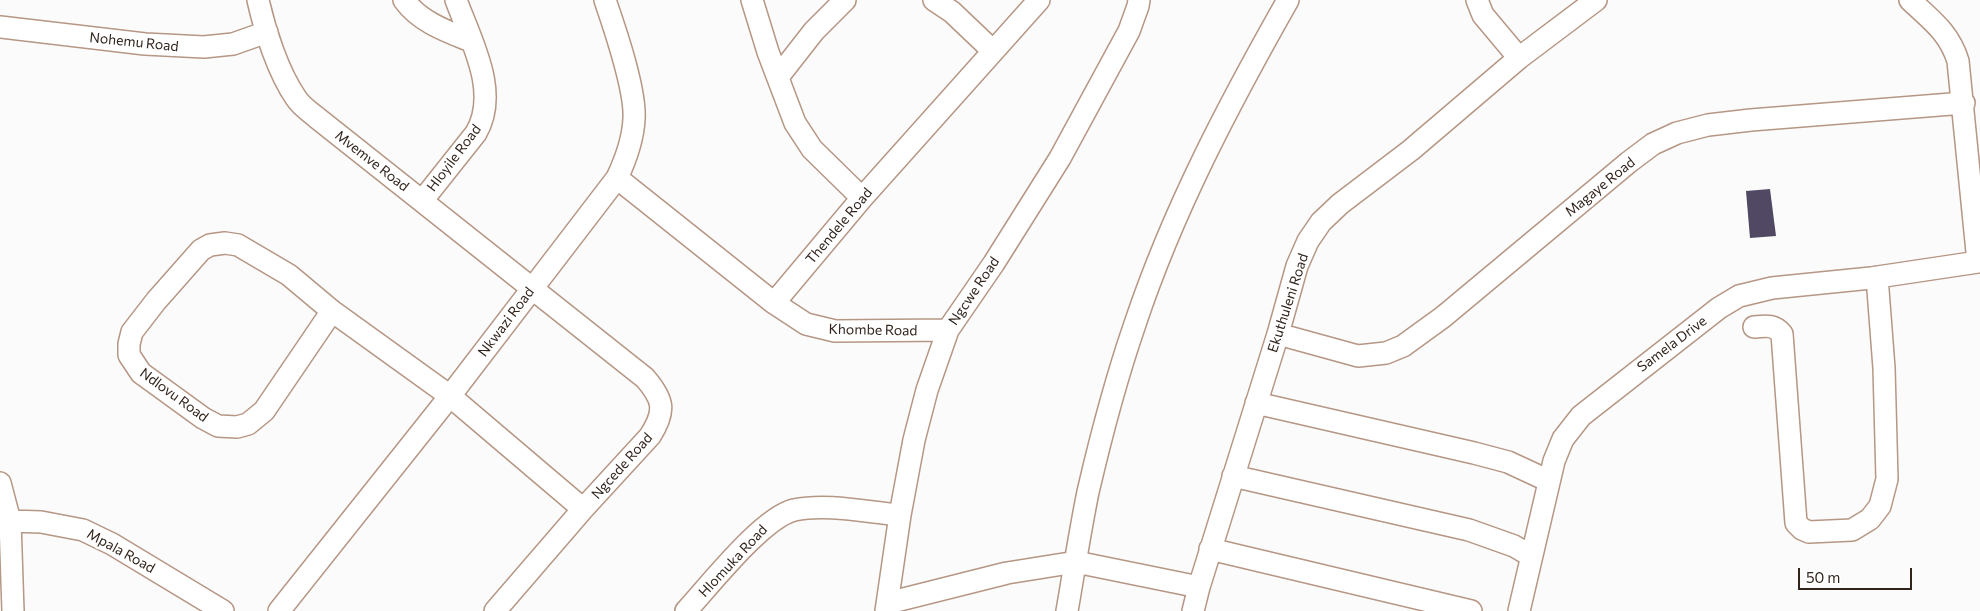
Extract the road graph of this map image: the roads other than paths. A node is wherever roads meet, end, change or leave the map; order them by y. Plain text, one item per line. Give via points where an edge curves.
1 (258, 0) edge
2 (404, 0) edge
3 (456, 0) edge
4 (605, 0) edge
5 (752, 0) edge
6 (845, 0) edge
7 (934, 0) edge
8 (1039, 0) edge
9 (1139, 0) edge
10 (1288, 0) edge
11 (1477, 0) edge
12 (1596, 0) edge
13 (1910, 0) edge
14 (0, 27) edge
15 (267, 32) junction
16 (471, 41) junction
17 (993, 51) junction
18 (1519, 58) junction
19 (778, 77) junction
20 (1964, 103) junction
21 (618, 178) junction
22 (862, 198) junction
23 (422, 201) junction
24 (1979, 263) edge
25 (1877, 277) junction
26 (531, 288) junction
27 (774, 303) junction
28 (332, 311) junction
29 (1754, 327) dead end
30 (948, 330) junction
31 (1278, 334) junction
32 (450, 396) junction
33 (1256, 403) junction
34 (1233, 476) junction
35 (1549, 481) junction
36 (0, 483) edge
37 (583, 509) junction
38 (900, 515) junction
39 (10, 521) junction
40 (1210, 549) junction
41 (1531, 556) junction
42 (1076, 562) junction
43 (1199, 587) junction
44 (887, 607) edge
45 (13, 611) edge
46 (223, 611) edge
47 (279, 611) edge
48 (495, 611) edge
49 (686, 611) edge
50 (1067, 611) edge
51 (1194, 611) edge
52 (1471, 611) edge
53 (1519, 611) edge

1 - 15 street, Mvemve Road
2 - 16 street via 422,18
3 - 16 street, Hloyile Road
4 - 21 street, Nkwazi Road via 629,80 634,118 626,159
5 - 19 street
6 - 19 street via 814,31
7 - 17 street via 952,12
8 - 17 street, Thendele Road
9 - 30 street, Ngcwe Road via 1125,40 1060,158 994,264
10 - 42 street via 1191,184 1138,315 1088,493
11 - 18 street via 1483,15
12 - 18 street, Ekuthuleni Road
13 - 20 street via 1953,44
14 - 15 street, Nohemu Road via 146,44 204,47 233,44
15 - 23 street, Mvemve Road via 297,100
16 - 23 street, Hloyile Road via 484,77 487,99 482,122
17 - 22 street, Thendele Road
18 - 31 street, Ekuthuleni Road via 1321,222 1297,266
19 - 22 street via 795,123 812,149
20 - 24 street
20 - 31 street, Magaye Road via 1750,120 1677,133 1653,144 1629,162 1443,317 1403,346 1386,353 1358,356
21 - 26 street, Nkwazi Road
21 - 27 street
22 - 27 street, Thendele Road
23 - 26 street, Mvemve Road
24 - 25 street, Samela Drive
25 - 29 street via 1887,479 1880,506 1870,519 1852,530 1809,532 1796,523 1782,334 1770,326
25 - 35 street, Samela Drive via 1772,288 1739,296 1726,304 1581,416 1563,439
26 - 32 street, Nkwazi Road
26 - 37 street, Ngcede Road via 645,378 661,403 658,423 650,436
27 - 30 street, Khombe Road via 806,324 835,331
28 - 28 street, Ndlovu Road via 290,275 248,250 225,243 210,245 201,250 132,332 129,355 141,373 203,418 218,426 237,427 248,424 264,411
28 - 32 street, Ndlovu Road
30 - 38 street, Ngcwe Road via 914,440
31 - 33 street, Ekuthuleni Road
32 - 37 street, Ndlovu Road
32 - 47 street, Nkwazi Road
33 - 34 street, Ekuthuleni Road
33 - 35 street via 1508,462
34 - 40 street, Ekuthuleni Road
34 - 41 street via 1468,530 1507,542
35 - 41 street, Samela Drive
36 - 39 street
37 - 48 street, Ngcede Road
38 - 44 street, Ngcwe Road
38 - 49 street, Hlomuka Road via 815,508 793,510 777,516
39 - 45 street
39 - 46 street, Mpala Road via 50,523 83,530
40 - 43 street, Ekuthuleni Road
40 - 52 street
41 - 53 street, Samela Drive
42 - 43 street
42 - 44 street via 1007,573
42 - 50 street
43 - 51 street, Ekuthuleni Road

